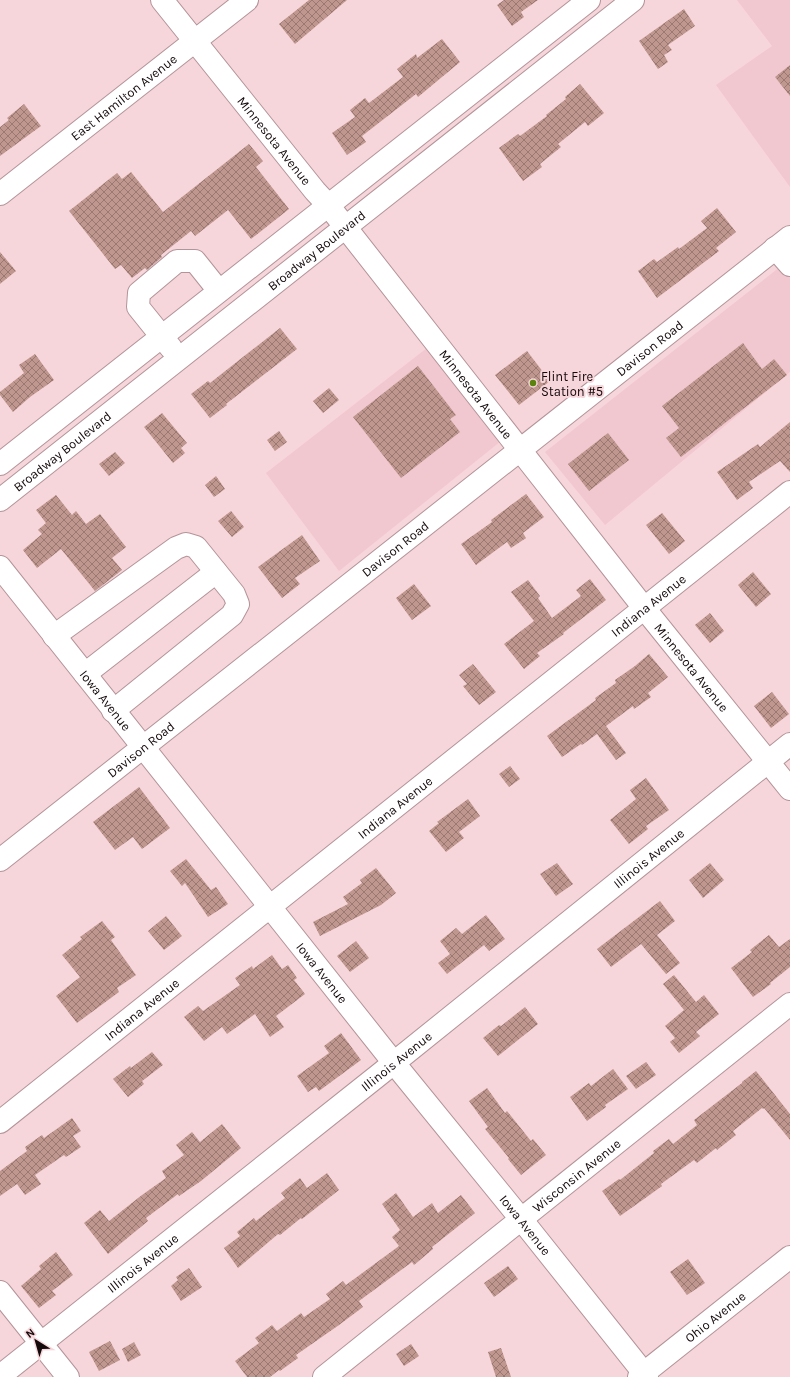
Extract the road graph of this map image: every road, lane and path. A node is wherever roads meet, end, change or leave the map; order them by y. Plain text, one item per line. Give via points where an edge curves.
1 (162, 0) edge
2 (247, 0) edge
3 (589, 0) edge
4 (633, 0) edge
5 (195, 42) junction
6 (0, 194) edge
7 (328, 205) junction
8 (346, 227) junction
9 (783, 242) edge
10 (790, 265) edge
11 (219, 291) junction
12 (162, 337) junction
13 (179, 358) junction
14 (521, 449) junction
15 (0, 464) edge
16 (790, 492) edge
17 (0, 500) edge
18 (0, 566) edge
19 (216, 572) junction
20 (644, 608) junction
21 (54, 636) junction
22 (85, 674) junction
23 (113, 711) junction
24 (790, 744) edge
25 (143, 747) junction
26 (768, 762) junction
27 (790, 789) edge
28 (0, 860) edge
29 (270, 907) junction
30 (790, 1004) edge
31 (394, 1063) junction
32 (0, 1122) edge
33 (521, 1219) junction
34 (790, 1257) edge
35 (0, 1292) edge
36 (40, 1343) junction
37 (0, 1376) edge
38 (643, 1376) edge
39 (68, 1377) edge
40 (324, 1377) edge

1 - 5 street, Minnesota Avenue
2 - 5 street, East Hamilton Avenue
3 - 7 street
4 - 8 street, Broadway Boulevard
5 - 6 street, East Hamilton Avenue
5 - 7 street, Minnesota Avenue
7 - 8 street, Minnesota Avenue
7 - 11 street
8 - 13 street, Broadway Boulevard
8 - 14 street, Minnesota Avenue
9 - 10 street
9 - 14 street, Davison Road
11 - 12 street
11 - 12 street via 196,261 177,261 139,293 138,307
12 - 13 street
12 - 15 street
13 - 17 street, Broadway Boulevard
14 - 20 street, Minnesota Avenue
14 - 25 street, Davison Road
16 - 20 street, Indiana Avenue
18 - 21 street, Iowa Avenue
19 - 21 street via 196,547 186,544 176,548
19 - 22 street
19 - 23 street via 234,594 238,604 232,615
20 - 26 street, Minnesota Avenue
20 - 29 street, Indiana Avenue
21 - 22 street, Iowa Avenue
22 - 23 street, Iowa Avenue
23 - 25 street, Iowa Avenue
24 - 26 street, Illinois Avenue
25 - 28 street, Davison Road
25 - 29 street, Iowa Avenue
26 - 27 street, Minnesota Avenue
26 - 31 street, Illinois Avenue
29 - 31 street, Iowa Avenue
29 - 32 street, Indiana Avenue
30 - 33 street, Wisconsin Avenue
31 - 33 street, Iowa Avenue
31 - 36 street, Illinois Avenue
33 - 38 street, Iowa Avenue
33 - 40 street, Wisconsin Avenue
34 - 38 street, Ohio Avenue
35 - 36 street
36 - 37 street, Illinois Avenue
36 - 39 street

